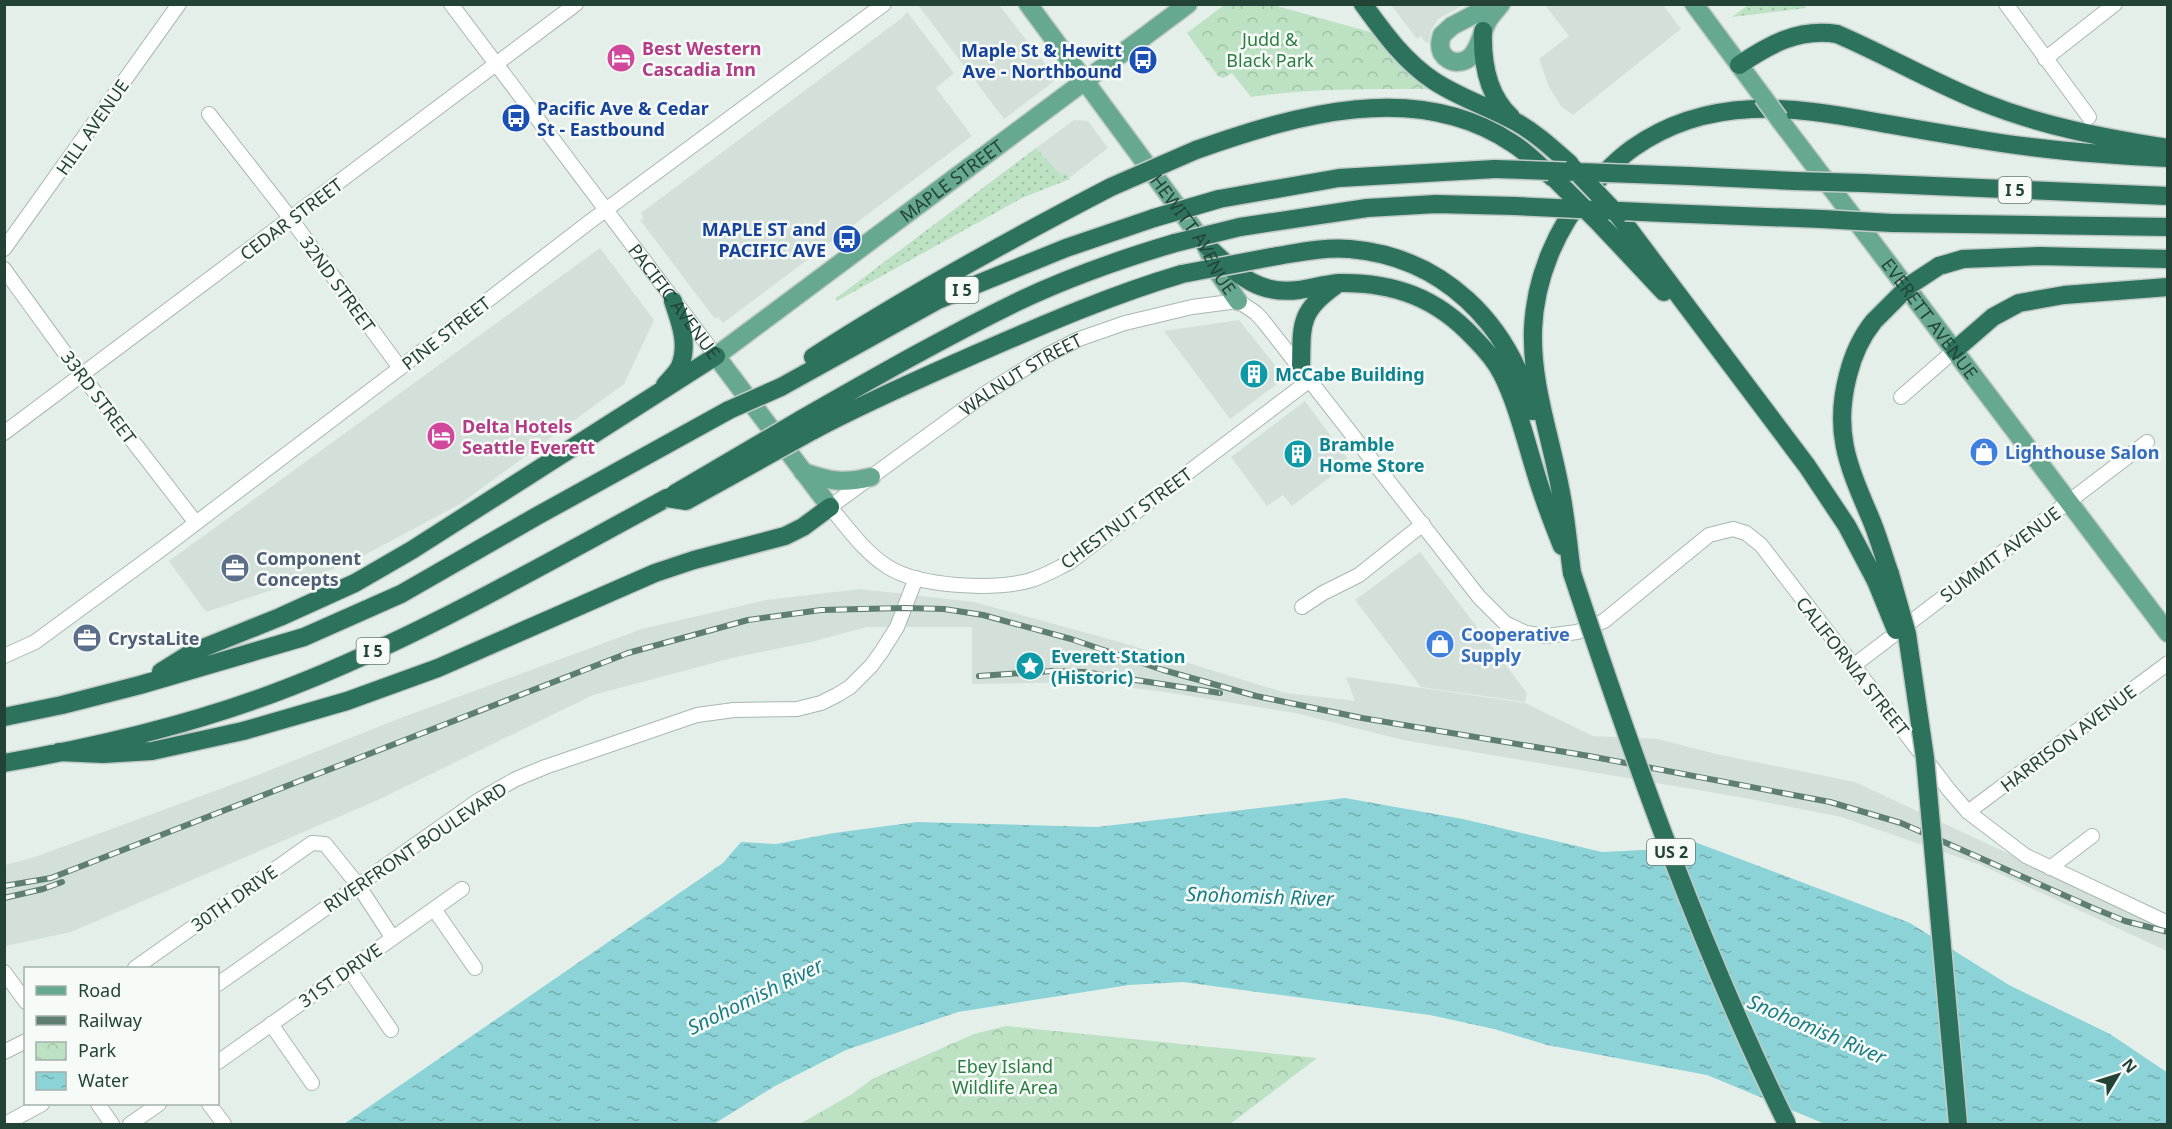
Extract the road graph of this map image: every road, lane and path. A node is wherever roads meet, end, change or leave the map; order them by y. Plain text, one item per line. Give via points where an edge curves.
1 (179, 4) edge
2 (451, 4) edge
3 (576, 4) edge
4 (884, 4) edge
5 (1028, 4) edge
6 (1188, 4) edge
7 (1363, 4) edge
8 (1494, 4) edge
9 (1501, 4) edge
10 (1694, 4) edge
11 (2006, 4) edge
12 (2115, 4) edge
13 (1483, 31) junction
14 (2045, 59) junction
15 (497, 64) junction
16 (1739, 65) junction
17 (1085, 81) junction
18 (209, 114) dead end
19 (2089, 117) dead end
20 (1517, 122) junction
21 (2168, 148) edge
22 (2168, 158) edge
23 (2168, 196) edge
24 (605, 209) junction
25 (291, 219) junction
26 (2168, 227) edge
27 (1205, 244) junction
28 (4, 249) edge
29 (2168, 259) edge
30 (4, 269) edge
31 (1339, 283) junction
32 (2168, 287) edge
33 (673, 301) junction
34 (1238, 301) junction
35 (1718, 347) junction
36 (1955, 350) junction
37 (716, 356) junction
38 (400, 368) junction
39 (1305, 374) junction
40 (82, 376) junction
41 (778, 384) junction
42 (655, 396) junction
43 (1901, 397) dead end
44 (806, 425) junction
45 (4, 433) edge
46 (2147, 442) dead end
47 (803, 472) junction
48 (870, 477) junction
49 (2068, 502) junction
50 (830, 507) junction
51 (196, 523) junction
52 (1423, 524) junction
53 (1733, 530) joint
54 (1572, 573) junction
55 (1883, 577) junction
56 (916, 578) junction
57 (1302, 607) dead end
58 (2168, 633) edge
59 (4, 656) edge
60 (2168, 663) edge
61 (1853, 666) junction
62 (140, 685) junction
63 (4, 717) edge
64 (58, 752) junction
65 (4, 763) edge
66 (1968, 812) junction
67 (2092, 836) dead end
68 (2050, 868) junction
69 (358, 885) junction
70 (462, 888) dead end
71 (434, 909) junction
72 (2168, 923) edge
73 (392, 938) junction
74 (138, 967) edge
75 (475, 968) dead end
76 (349, 969) junction
77 (4, 972) edge
78 (219, 983) edge
79 (24, 999) edge
80 (271, 1024) junction
81 (392, 1030) dead end
82 (24, 1042) edge
83 (4, 1052) edge
84 (219, 1061) edge
85 (312, 1083) dead end
86 (40, 1105) edge
87 (99, 1105) edge
88 (158, 1105) edge
89 (210, 1105) edge
90 (5, 1125) edge
91 (112, 1125) edge
92 (130, 1125) edge
93 (224, 1125) edge
94 (1787, 1125) edge
95 (1958, 1125) edge

1 - 28 street, HILL AVENUE
2 - 15 street, PACIFIC AVENUE
3 - 15 street, CEDAR STREET
4 - 24 street, PINE STREET
5 - 17 main road, HEWITT AVENUE
6 - 17 main road, MAPLE STREET
7 - 20 highway via 1398,51 1432,79
8 - 13 main road via 1448,30 1442,35 1440,49 1452,62 1467,60
9 - 13 main road
10 - 16 main road, EVERETT AVENUE
11 - 14 street
12 - 14 street
13 - 20 highway via 1488,79 1505,111
14 - 19 street
15 - 24 street, PACIFIC AVENUE
15 - 25 street, CEDAR STREET
16 - 21 highway via 1783,39 1815,32 1837,34 2015,114 2078,132
16 - 36 main road, EVERETT AVENUE, bridge
17 - 27 main road, HEWITT AVENUE
17 - 37 main road, MAPLE STREET
18 - 25 street, 32ND STREET
20 - 35 highway, bridge via 1570,164 1619,216
22 - 54 highway via 2030,147 1785,108 1706,115 1653,135 1631,149 1594,185 1567,220 1545,267 1536,307 1536,381 1560,487
23 - 41 highway, I 5, bridge via 1495,169 1339,178 1219,199 1066,248 938,300
24 - 33 street, PACIFIC AVENUE
24 - 38 street, PINE STREET
25 - 38 street, 32ND STREET
25 - 40 street, CEDAR STREET
26 - 44 highway, I 5, bridge via 1892,223 1436,204 1367,208 1240,227 1175,243 1095,270 1018,302 927,348
27 - 31 highway via 1238,274 1276,291
27 - 34 main road, HEWITT AVENUE
29 - 55 highway, bridge via 1963,259 1939,266 1910,285 1874,321 1852,361 1843,394 1842,430 1850,470 1870,518
30 - 40 street, 33RD STREET
31 - 39 highway via 1318,298 1305,316
31 - 54 highway via 1399,289 1423,298 1457,319 1488,352 1510,390 1543,499
32 - 36 highway via 2064,295 2019,303 1993,317
33 - 37 street, PACIFIC AVENUE
33 - 42 highway via 683,332 683,352 679,368
34 - 39 street, HEWITT AVENUE via 1256,313
34 - 48 street, WALNUT STREET via 1163,313 1079,339 994,387
35 - 41 highway, bridge via 1557,181 1512,143 1490,130 1430,110 1391,107 1331,112 1256,129 1111,187 882,313
35 - 55 highway
36 - 43 street
36 - 49 main road, EVERETT AVENUE
37 - 42 highway
37 - 47 main road, PACIFIC AVENUE
38 - 51 street, PINE STREET
39 - 52 street, HEWITT AVENUE
39 - 56 street, CHESTNUT STREET via 1070,562 1053,571 1007,584 961,585
40 - 45 street, CEDAR STREET
40 - 51 street, 33RD STREET
41 - 62 highway, I 5, bridge via 401,594 304,637
42 - 62 highway via 355,583 193,652
44 - 54 highway, bridge via 860,406 1072,312 1139,287 1182,274 1277,256 1327,249 1368,251 1409,262 1437,277 1467,299 1503,340 1520,372 1529,401
44 - 64 highway, I 5, bridge via 686,501 668,498 359,658 171,728
46 - 49 street, SUMMIT AVENUE
47 - 48 main road via 833,482
47 - 50 main road, PACIFIC AVENUE
48 - 50 street, WALNUT STREET
49 - 58 main road, EVERETT AVENUE
49 - 61 street, SUMMIT AVENUE
50 - 56 street, PACIFIC AVENUE via 870,554 890,568
50 - 64 highway via 785,536 655,573 438,668 347,701 243,731 152,751
51 - 59 street, PINE STREET via 35,642
52 - 53 street, HEWITT AVENUE via 1479,597 1505,623 1526,633 1546,636 1577,632 1604,621 1709,535
52 - 57 street via 1359,575
53 - 61 street, CALIFORNIA STREET via 1746,533 1761,545
54 - 94 highway, US 2, bridge via 1659,822 1720,976
55 - 95 highway, bridge via 1912,677 1921,729
56 - 69 street, RIVERFRONT BOULEVARD via 897,627 882,651 850,687 837,695 797,709 698,715 526,775 479,800
60 - 66 street, HARRISON AVENUE
61 - 66 street, CALIFORNIA STREET
62 - 63 highway, I 5
64 - 65 highway, I 5
66 - 68 street, CALIFORNIA STREET via 2026,856
67 - 68 street
68 - 72 street, CALIFORNIA STREET
69 - 73 street
69 - 74 street, 30TH DRIVE via 325,844 312,843
69 - 78 street, RIVERFRONT BOULEVARD
70 - 71 street, 31ST DRIVE
71 - 73 street, 31ST DRIVE
71 - 75 street
73 - 76 street, 31ST DRIVE
76 - 80 street, 31ST DRIVE
76 - 81 street
77 - 79 street
80 - 84 street, 31ST DRIVE
80 - 85 street
82 - 83 street
86 - 90 street
87 - 91 street
88 - 92 street
89 - 93 street

